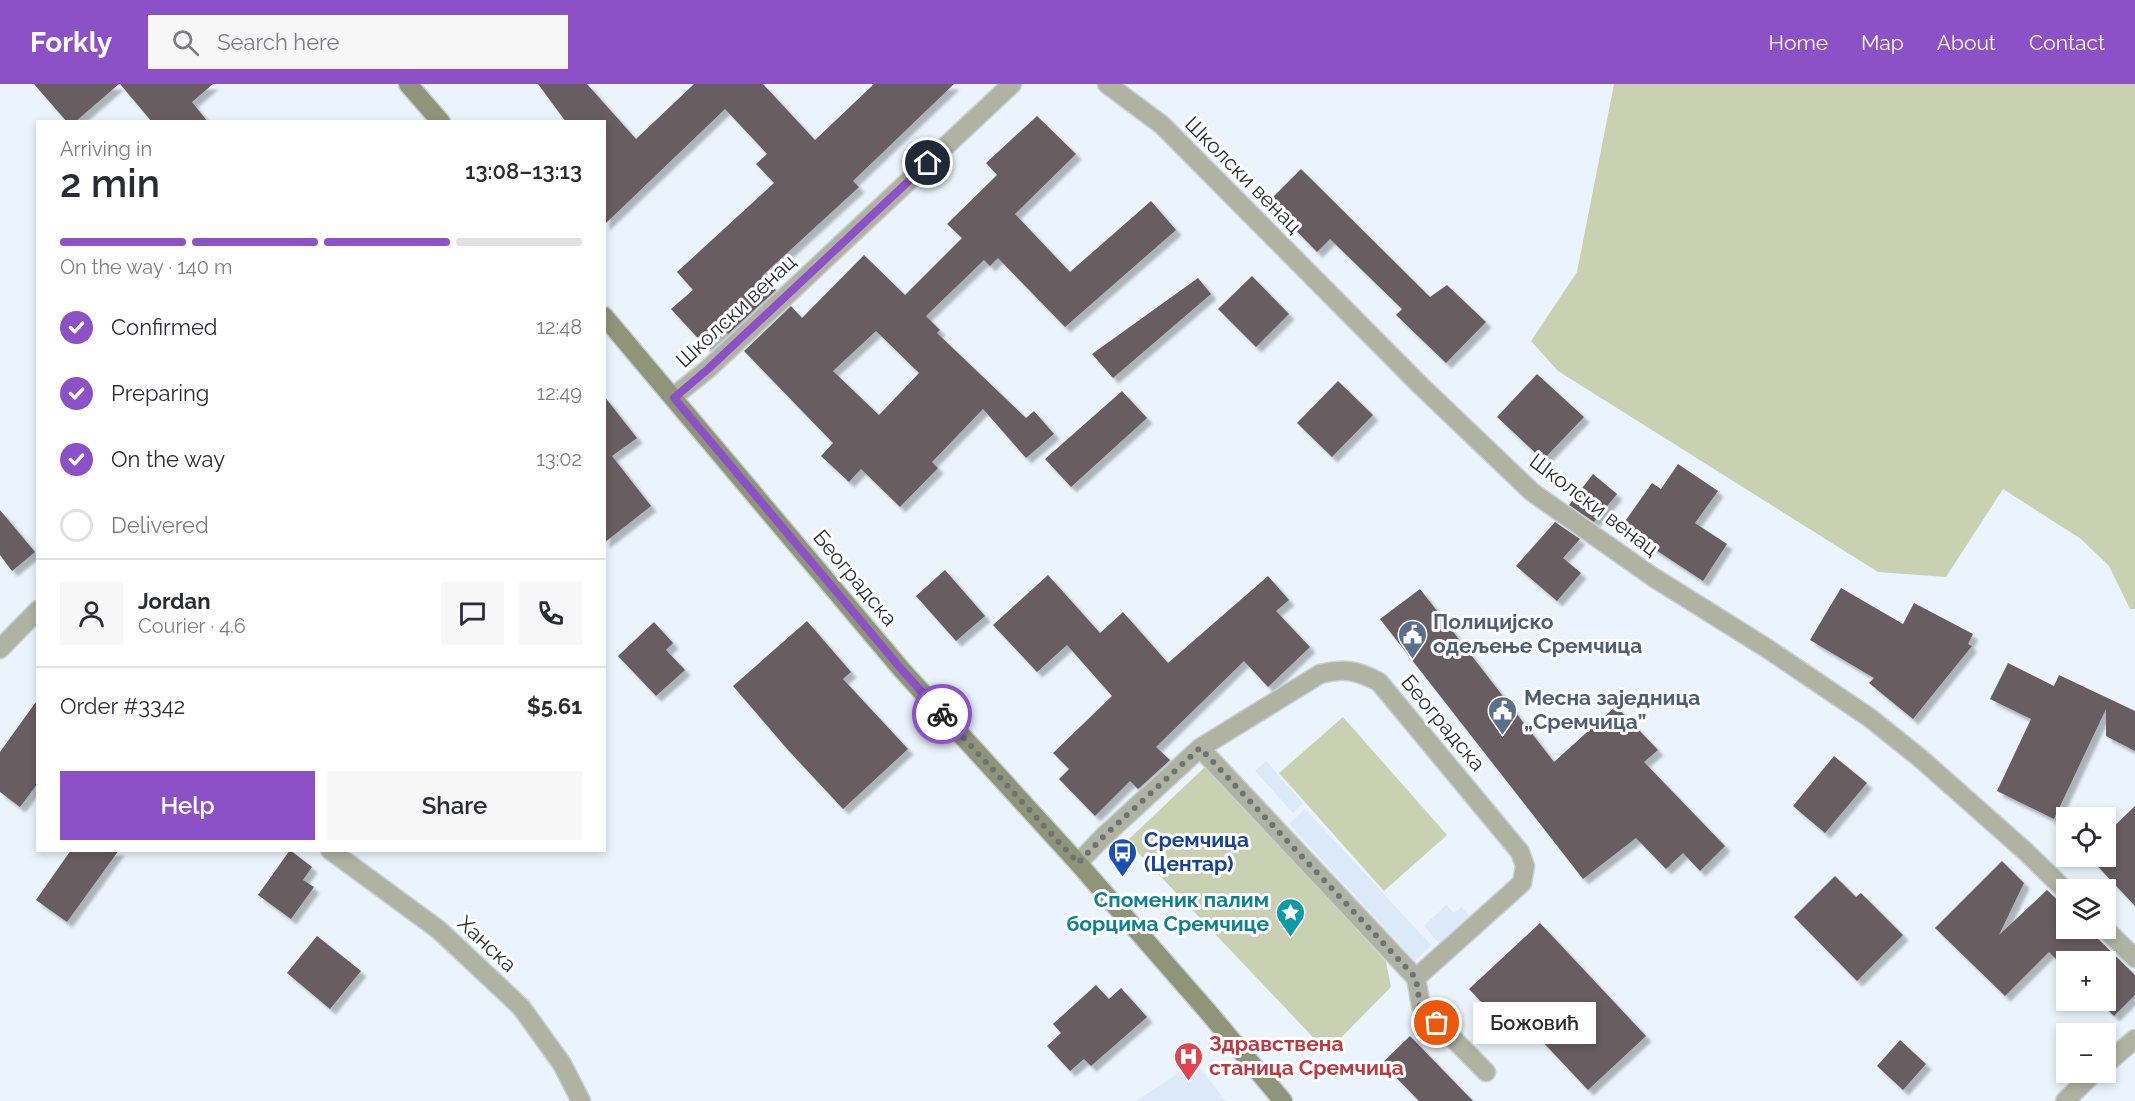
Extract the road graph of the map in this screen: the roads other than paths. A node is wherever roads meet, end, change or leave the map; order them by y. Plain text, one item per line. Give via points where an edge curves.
1 (408, 84) edge
2 (1012, 84) edge
3 (1107, 84) edge
4 (439, 120) edge
5 (606, 318) edge
6 (674, 398) junction
7 (36, 612) edge
8 (0, 649) edge
9 (1200, 748) junction
10 (333, 852) edge
11 (1078, 863) junction
12 (2056, 881) edge
13 (2115, 939) edge
14 (2135, 958) edge
15 (1416, 978) junction
16 (2135, 1039) edge
17 (2116, 1055) edge
18 (1486, 1072) dead end
19 (2084, 1083) edge
20 (581, 1101) edge
21 (1283, 1101) edge
22 (2065, 1101) edge

1 - 4 main road
2 - 6 street, Школски венац
3 - 12 street, Школски венац via 1162,125 1532,492 1653,577 1870,718
5 - 6 main road, Београдска
6 - 11 main road, Београдска via 902,670
7 - 8 street
9 - 11 street, Београдска
9 - 15 street
9 - 15 street, Београдска via 1320,674 1342,669 1379,682 1520,852 1525,867 1522,883
10 - 20 street, Ханска via 439,930 521,1007 562,1064
11 - 21 main road, Београдска
13 - 14 street
15 - 18 street via 1420,1006
16 - 17 street
19 - 22 street

